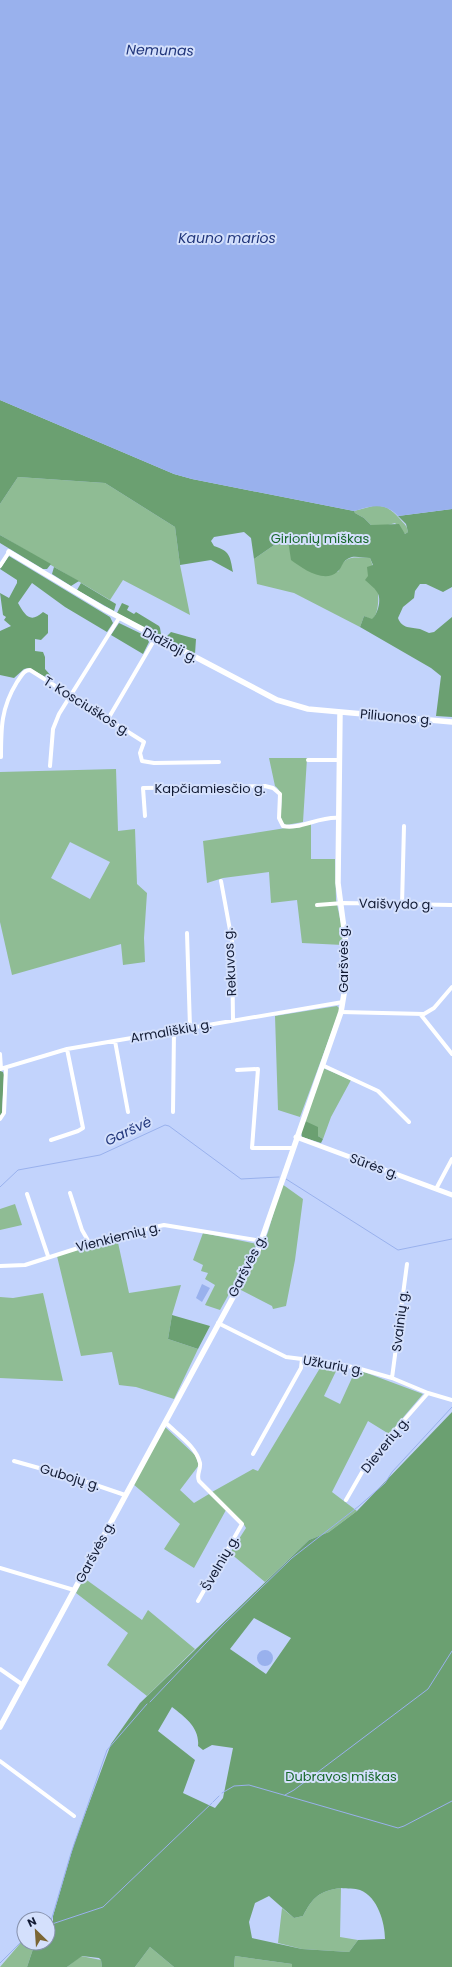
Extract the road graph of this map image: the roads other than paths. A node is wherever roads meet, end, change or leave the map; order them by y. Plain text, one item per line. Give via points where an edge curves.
1 (9, 552) joint
2 (0, 566) edge
3 (119, 618) junction
4 (156, 637) junction
5 (70, 694) junction
6 (340, 712) junction
7 (108, 719) junction
8 (452, 722) edge
9 (1, 757) edge
10 (308, 760) dead end
11 (339, 760) junction
12 (219, 762) dead end
13 (50, 766) dead end
14 (145, 816) dead end
15 (339, 818) junction
16 (404, 826) dead end
17 (221, 881) dead end
18 (340, 904) junction
19 (317, 905) dead end
20 (402, 905) junction
21 (452, 905) edge
22 (187, 933) dead end
23 (452, 988) edge
24 (343, 1002) junction
25 (341, 1012) junction
26 (421, 1015) junction
27 (233, 1020) junction
28 (190, 1027) junction
29 (174, 1030) junction
30 (115, 1041) junction
31 (68, 1049) junction
32 (0, 1054) edge
33 (452, 1054) edge
34 (322, 1065) junction
35 (3, 1069) edge
36 (237, 1070) dead end
37 (128, 1112) dead end
38 (173, 1112) dead end
39 (0, 1119) edge
40 (409, 1122) dead end
41 (296, 1138) junction
42 (51, 1140) dead end
43 (292, 1148) junction
44 (452, 1159) edge
45 (436, 1189) junction
46 (70, 1193) dead end
47 (27, 1194) dead end
48 (452, 1195) edge
49 (262, 1241) junction
50 (90, 1244) junction
51 (48, 1256) junction
52 (407, 1264) dead end
53 (0, 1266) edge
54 (217, 1323) junction
55 (302, 1359) junction
56 (392, 1378) junction
57 (428, 1393) junction
58 (452, 1400) edge
59 (165, 1422) junction
60 (253, 1454) dead end
61 (14, 1460) dead end
62 (125, 1495) junction
63 (346, 1500) dead end
64 (0, 1568) edge
65 (74, 1590) junction
66 (198, 1601) dead end
67 (0, 1669) edge
68 (23, 1685) junction
69 (0, 1728) edge
70 (0, 1761) edge
71 (74, 1816) dead end

1 - 2 street
1 - 3 main road, Didžioji g.
3 - 4 main road, Didžioji g.
3 - 5 street
4 - 6 main road, Didžioji g. via 277,700 308,709
4 - 7 street
5 - 7 street, T. Kosciuškos g.
5 - 9 street, T. Kosciuškos g. via 30,670 23,673 4,710
5 - 13 street via 53,729
6 - 8 main road, Piliuonos g.
6 - 11 main road, Garšvės g.
7 - 12 street, T. Kosciuškos g. via 144,742 140,753 142,761
10 - 11 street
11 - 15 main road, Garšvės g.
14 - 15 street, Kapčiamiesčio g. via 143,788 265,786 280,794 279,818 283,826 331,817
15 - 18 main road, Garšvės g.
16 - 20 street
17 - 27 street, Rekuvos g. via 232,941
18 - 19 street, Vaišvydo g.
18 - 20 street, Vaišvydo g.
18 - 24 main road, Garšvės g. via 346,944
20 - 21 street, Vaišvydo g.
22 - 28 street
23 - 26 street via 434,1008
24 - 25 main road, Garšvės g.
24 - 27 street, Armališkių g.
25 - 26 street
25 - 34 main road, Garšvės g.
26 - 33 street
27 - 28 street, Armališkių g.
28 - 29 street, Armališkių g.
29 - 30 street, Armališkių g.
29 - 38 street
30 - 31 street, Armališkių g.
30 - 37 street
31 - 35 street, Armališkių g.
31 - 42 street via 82,1128
32 - 35 street
34 - 40 street via 378,1091
34 - 41 main road, Garšvės g.
35 - 39 street via 4,1113
36 - 43 street via 258,1069 252,1148
41 - 43 main road, Garšvės g.
41 - 45 street, Sūrės g.
43 - 49 main road, Garšvės g.
44 - 45 street
45 - 48 street, Sūrės g.
46 - 50 street via 82,1230
47 - 51 street
49 - 50 street, Vienkiemių g. via 164,1225 152,1226
49 - 54 main road, Garšvės g.
50 - 51 street, Vienkiemių g.
51 - 53 street, Vienkiemių g. via 25,1265
52 - 56 street, Svainių g.
54 - 55 street, Užkurių g. via 286,1357
54 - 59 main road, Garšvės g.
55 - 56 street, Užkurių g. via 334,1362
55 - 60 street via 301,1368
56 - 57 street, Užkurių g.
57 - 58 street, Užkurių g.
57 - 63 street, Dieverių g. via 369,1460
59 - 62 main road, Garšvės g.
59 - 66 street, Švelnių g. via 197,1453 200,1465 197,1475 199,1481 242,1524
61 - 62 street, Gubojų g. via 78,1478
62 - 65 main road, Garšvės g.
64 - 65 street
65 - 68 main road, Garšvės g.
67 - 68 street
68 - 69 main road, Garšvės g.
70 - 71 street

